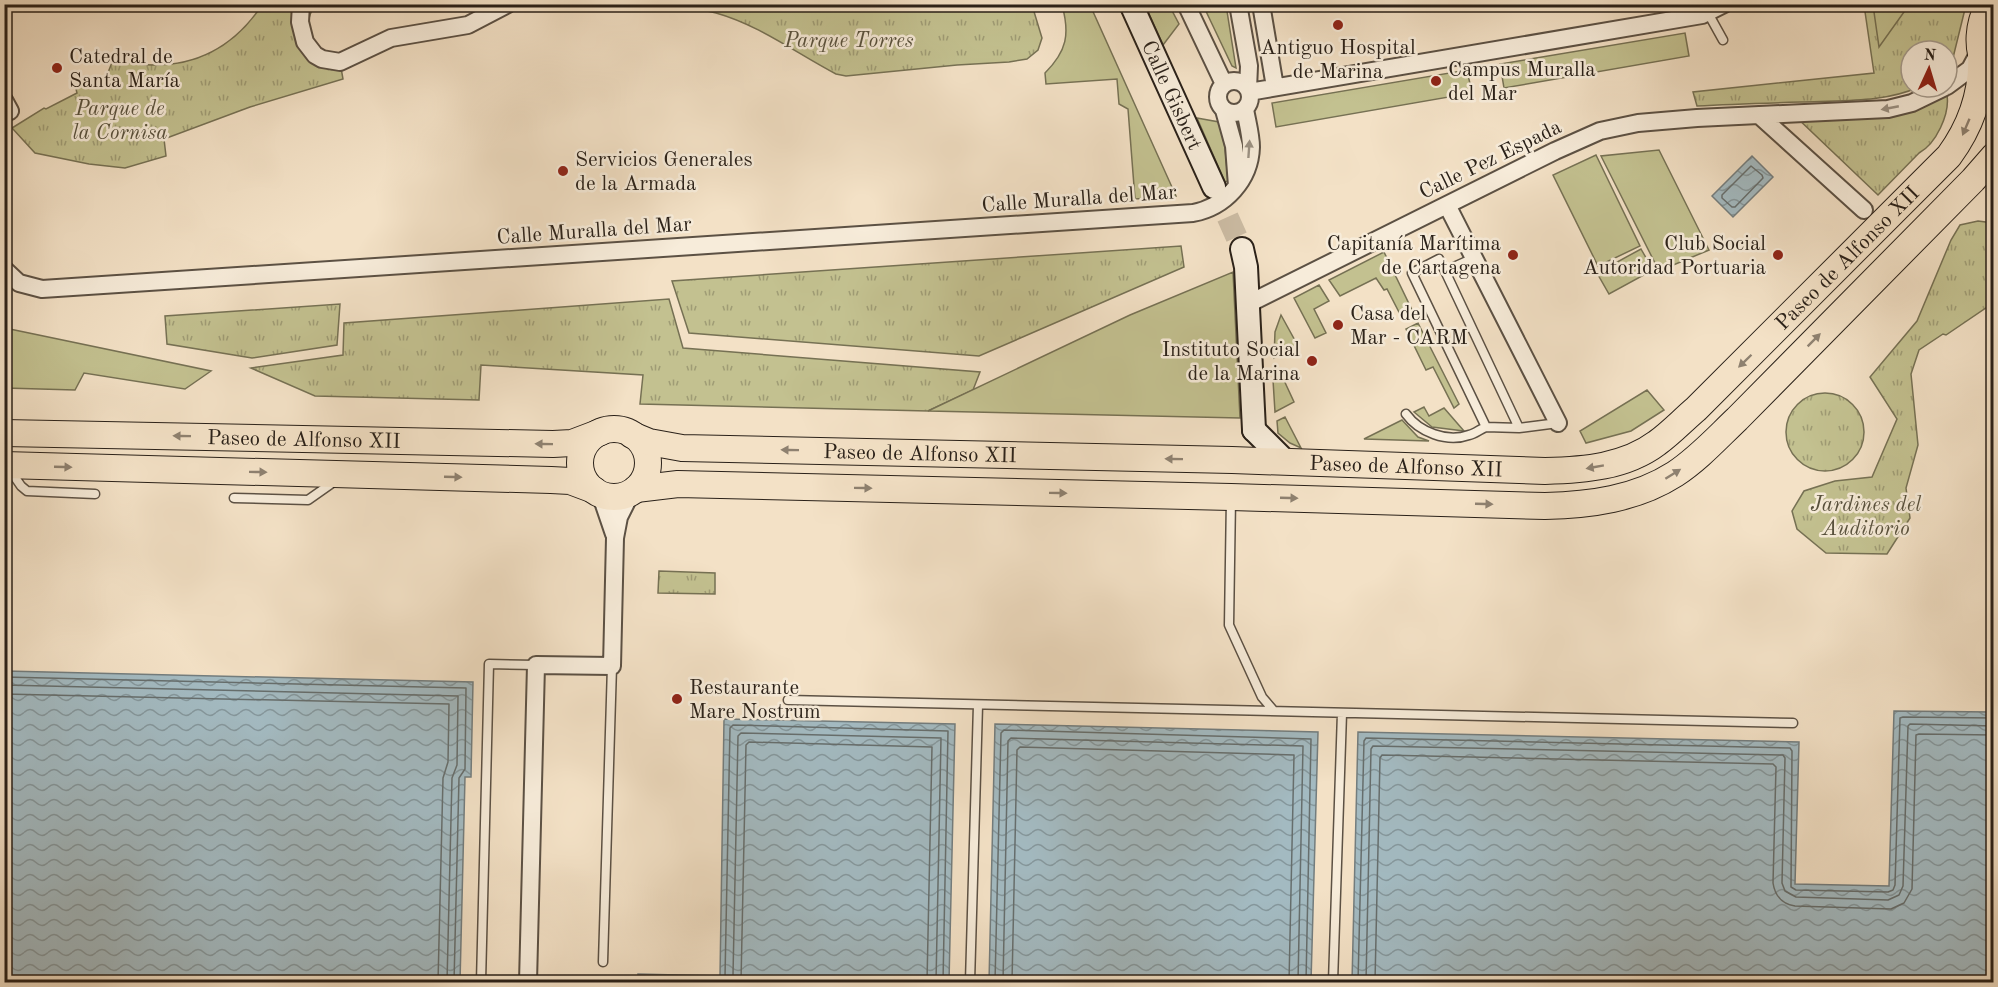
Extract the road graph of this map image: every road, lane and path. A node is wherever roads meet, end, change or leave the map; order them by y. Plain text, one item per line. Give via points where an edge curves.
1 (301, 4) edge
2 (508, 4) edge
3 (1131, 4) edge
4 (1186, 4) edge
5 (1238, 4) edge
6 (1261, 4) edge
7 (1724, 4) edge
8 (1989, 4) edge
9 (1703, 11) edge
10 (1723, 40) dead end
11 (1980, 50) junction
12 (1959, 77) edge
13 (1994, 81) edge
14 (1224, 84) junction
15 (1275, 87) junction
16 (1249, 91) junction
17 (1920, 99) edge
18 (1245, 109) junction
19 (1224, 110) junction
20 (1759, 115) junction
21 (1994, 156) edge
22 (1214, 187) tunnel mouth
23 (1237, 187) junction
24 (1447, 204) junction
25 (1863, 210) dead end
26 (1242, 249) tunnel mouth
27 (1474, 258) junction
28 (4, 269) edge
29 (1445, 271) junction
30 (1248, 304) junction
31 (1406, 414) dead end
32 (1558, 423) joint
33 (1486, 427) junction
34 (1519, 428) junction
35 (1254, 430) junction
36 (601, 432) junction
37 (4, 433) edge
38 (632, 435) junction
39 (1232, 460) junction
40 (1286, 462) junction
41 (6, 465) edge
42 (345, 474) junction
43 (633, 491) junction
44 (597, 492) junction
45 (95, 494) dead end
46 (1231, 497) junction
47 (234, 498) dead end
48 (615, 538) junction
49 (536, 665) junction
50 (612, 666) junction
51 (788, 700) dead end
52 (978, 705) junction
53 (1274, 711) junction
54 (1342, 713) junction
55 (1792, 723) dead end
56 (603, 962) dead end
57 (481, 982) edge
58 (528, 982) edge
59 (970, 982) edge
60 (1333, 982) edge

1 - 2 street via 305,42 315,55 340,62 392,38 468,25
3 - 22 street, Calle Gisbert
4 - 14 street
5 - 16 street via 1249,66
6 - 15 street
7 - 9 street
8 - 11 main road, Paseo de Alfonso XII via 1980,28
9 - 10 lane
9 - 15 street
11 - 12 street, Calle Pez Espada via 1970,69
11 - 13 main road
11 -> 40 main road, Paseo de Alfonso XII via 1981,78 1975,106 1949,156 1713,393 1639,454 1574,471
14 - 16 street via 1241,82
14 - 19 street via 1217,100
15 - 16 street
16 - 18 street
17 -> 20 street, Calle Pez Espada via 1888,109
18 - 19 street via 1234,114
23 -> 18 street via 1251,148
19 - 23 street via 1234,146
20 - 24 street, Calle Pez Espada via 1638,123 1600,131
20 - 25 street
46 -> 21 main road, Paseo de Alfonso XII via 1579,506 1653,486 1690,462 1737,419
23 - 28 street, Calle Muralla del Mar via 1219,205 1193,213 42,289 19,283
24 - 27 street
24 - 30 street, Calle Pez Espada
26 - 30 street
27 - 29 lane
27 - 32 street
29 - 33 lane via 1439,259 1412,273
29 - 34 lane
30 - 35 street
31 - 33 lane via 1428,433 1445,437 1467,436
32 - 34 lane
33 - 34 lane
35 - 39 street
35 - 40 street
36 -> 37 main road, Paseo de Alfonso XII via 572,443 553,444
36 - 38 main road via 620,430
36 - 44 main road via 590,440 581,456 583,475
39 -> 38 main road, Paseo de Alfonso XII via 682,448
38 - 43 main road via 641,443 648,461 646,473
39 - 40 main road, Paseo de Alfonso XII
39 - 46 main road
41 -> 42 main road, Paseo de Alfonso XII
41 - 45 lane via 27,491
42 -> 44 main road, Paseo de Alfonso XII via 551,480
42 - 47 lane via 308,500
43 - 44 main road via 618,497
43 -> 46 main road, Paseo de Alfonso XII via 678,484
43 - 48 street via 619,517
44 - 48 street
46 - 53 lane via 1228,625 1262,697
48 - 50 street
49 - 50 street
49 - 57 lane via 489,664
49 - 58 street
50 - 56 lane
51 - 52 lane
52 - 53 lane
52 - 59 lane
53 - 54 lane
54 - 55 lane
54 - 60 lane

